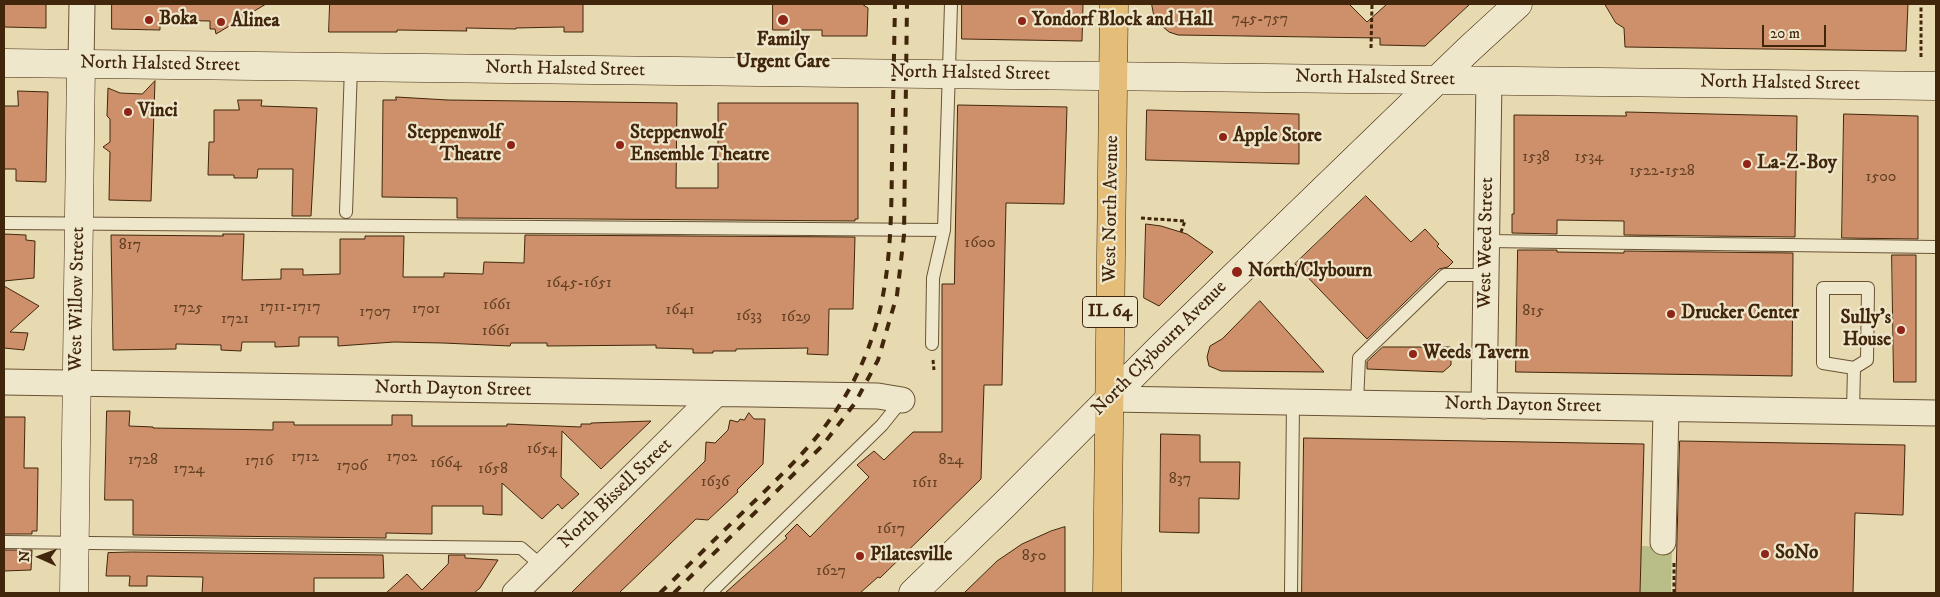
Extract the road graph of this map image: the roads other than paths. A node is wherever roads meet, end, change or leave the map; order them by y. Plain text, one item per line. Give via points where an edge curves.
1 (82, 4) edge
2 (951, 4) edge
3 (1114, 4) edge
4 (1518, 4) edge
5 (4, 63) edge
6 (81, 64) junction
7 (351, 67) junction
8 (949, 74) junction
9 (1113, 76) junction
10 (1438, 79) junction
11 (1489, 80) junction
12 (1936, 86) edge
13 (346, 212) dead end
14 (4, 223) edge
15 (79, 224) junction
16 (944, 230) junction
17 (1487, 241) junction
18 (1936, 247) edge
19 (1486, 275) junction
20 (932, 344) dead end
21 (1854, 368) junction
22 (4, 382) edge
23 (77, 383) junction
24 (716, 394) junction
25 (1110, 399) junction
26 (902, 400) joint
27 (1293, 402) junction
28 (1357, 403) junction
29 (1484, 406) junction
30 (1666, 409) junction
31 (1853, 411) junction
32 (1936, 413) edge
33 (4, 542) edge
34 (75, 542) junction
35 (1663, 542) dead end
36 (542, 566) junction
37 (74, 593) edge
38 (515, 593) edge
39 (710, 593) edge
40 (913, 593) edge
41 (1107, 593) edge
42 (1291, 593) edge

1 - 6 street, West Willow Street
2 - 8 lane
3 - 9 main road, West North Avenue / IL 64
4 - 10 main road, North Clybourn Avenue
5 - 6 main road, North Halsted Street
6 - 7 main road, North Halsted Street
6 - 15 main road, West Willow Street
7 - 8 main road, North Halsted Street
7 - 13 lane
8 - 9 main road, North Halsted Street
8 - 16 lane
9 - 10 main road, North Halsted Street
9 - 25 main road, West North Avenue / IL 64
10 - 11 main road, North Halsted Street
10 - 25 main road, North Clybourn Avenue
11 - 12 main road, North Halsted Street
11 - 17 street, West Weed Street
14 - 15 lane
15 - 16 lane
15 - 23 main road, West Willow Street
16 - 20 lane via 933,278
17 - 18 lane
17 - 19 street, West Weed Street
19 - 28 lane via 1445,275 1359,358
19 - 29 street, West Weed Street
21 - 21 lane via 1867,360 1868,288 1823,288 1823,363
21 - 31 lane
22 - 23 street, North Dayton Street
23 - 24 street, North Dayton Street
23 - 34 main road, West Willow Street
24 - 26 street, North Dayton Street via 878,396
24 - 36 street, North Bissell Street
25 - 27 street, North Dayton Street
25 - 40 main road, North Clybourn Avenue
25 - 41 main road, West North Avenue / IL 64
26 - 39 lane via 882,425
27 - 28 street, North Dayton Street
27 - 42 lane
28 - 29 street, North Dayton Street
29 - 30 street, North Dayton Street
30 - 31 street, North Dayton Street
30 - 35 street
31 - 32 street, North Dayton Street
33 - 34 lane
34 - 36 lane via 521,548
34 - 37 main road, West Willow Street
36 - 38 street, North Bissell Street

